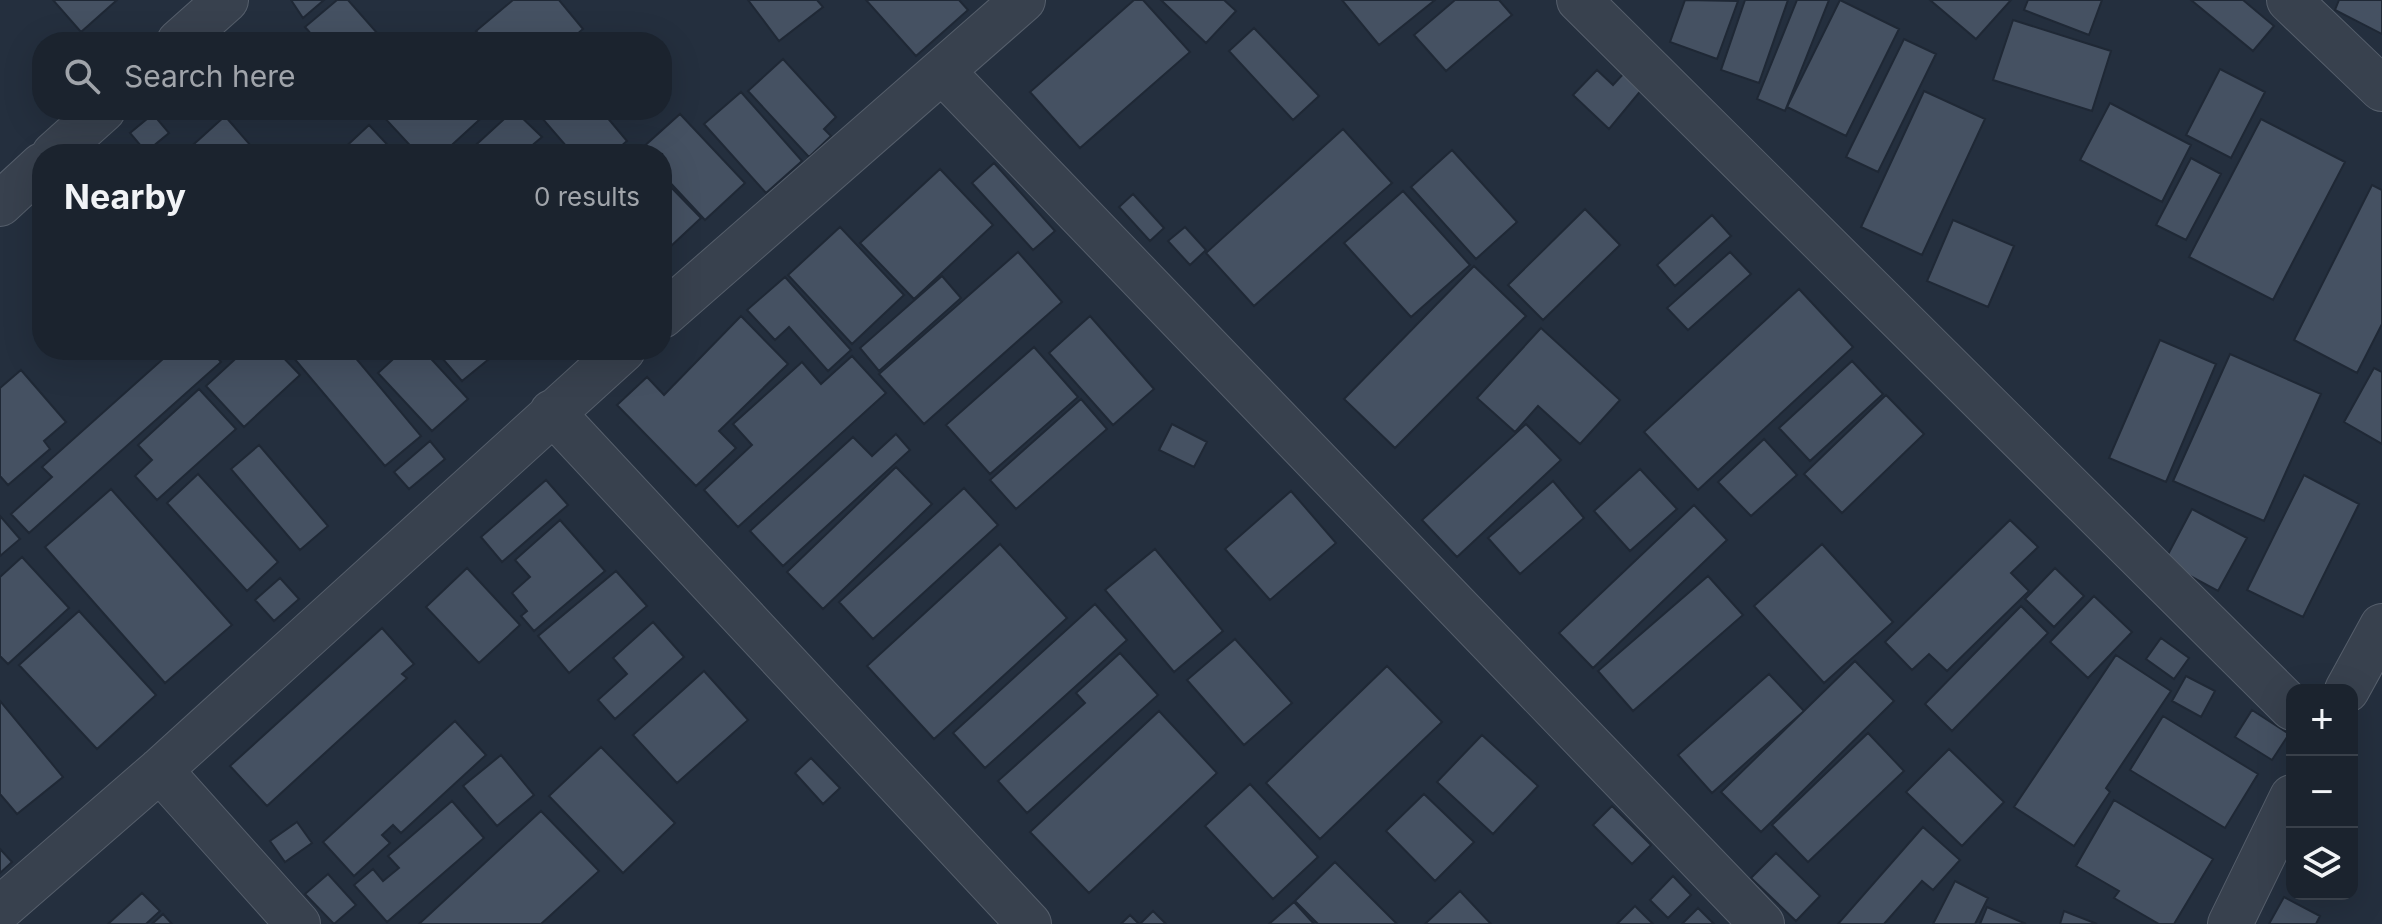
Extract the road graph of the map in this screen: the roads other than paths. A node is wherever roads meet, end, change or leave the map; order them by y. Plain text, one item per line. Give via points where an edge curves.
1 (226, 0) edge
2 (1023, 0) edge
3 (1579, 0) edge
4 (2289, 0) edge
5 (190, 32) edge
6 (942, 71) junction
7 (2382, 89) edge
8 (92, 120) edge
9 (65, 144) edge
10 (32, 174) edge
11 (0, 204) edge
12 (672, 307) edge
13 (612, 360) edge
14 (552, 412) junction
15 (2382, 626) edge
16 (2350, 684) edge
17 (2286, 702) edge
18 (160, 770) junction
19 (2286, 809) edge
20 (0, 909) edge
21 (298, 924) edge
22 (1029, 924) edge
23 (1762, 924) edge
24 (2230, 924) edge

1 - 5 street
2 - 6 street
3 - 17 street
4 - 7 street
6 - 12 street
6 - 23 street
8 - 9 street
10 - 11 street
13 - 14 street
14 - 18 street
14 - 22 street
15 - 16 street
18 - 20 street
18 - 21 street
19 - 24 street

